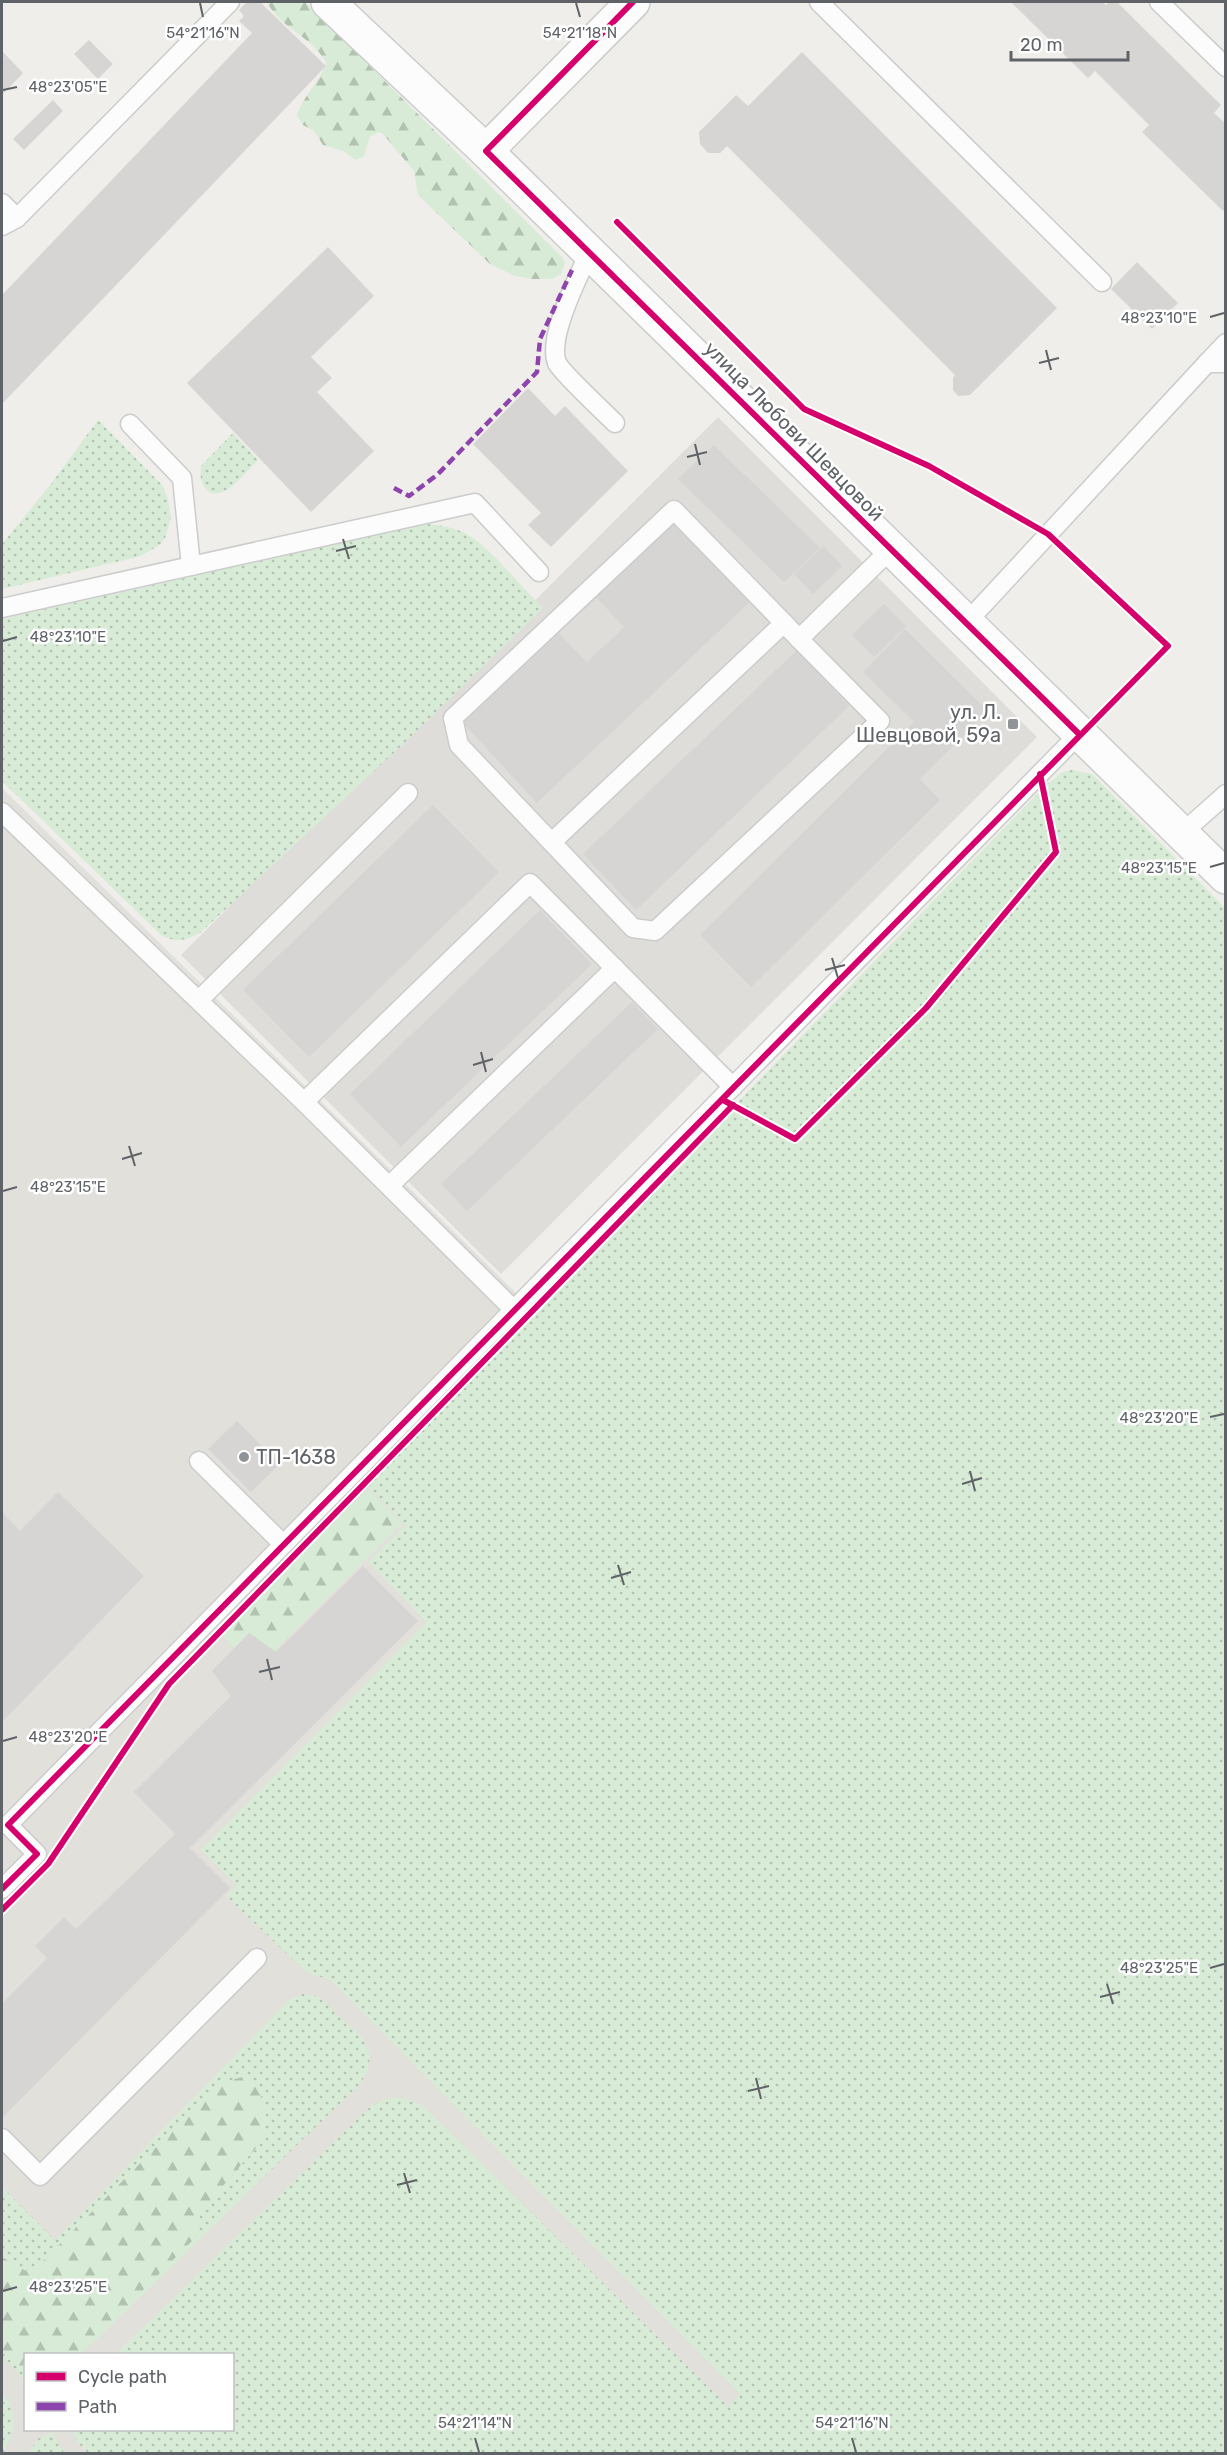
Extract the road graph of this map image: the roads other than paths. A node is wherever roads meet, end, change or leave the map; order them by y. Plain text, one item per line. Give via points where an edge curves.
1 (230, 2) edge
2 (328, 2) edge
3 (633, 2) edge
4 (819, 2) edge
5 (1159, 2) edge
6 (1226, 67) edge
7 (486, 151) junction
8 (2, 203) edge
9 (9, 222) edge
10 (589, 253) junction
11 (1102, 282) dead end
12 (1226, 343) edge
13 (1207, 363) junction
14 (1226, 363) edge
15 (615, 423) dead end
16 (130, 424) dead end
17 (890, 550) junction
18 (191, 566) junction
19 (540, 572) dead end
20 (2, 608) edge
21 (784, 623) junction
22 (966, 623) junction
23 (799, 639) junction
24 (1079, 734) junction
25 (408, 793) dead end
26 (1226, 794) edge
27 (2, 812) edge
28 (1181, 834) junction
29 (552, 842) junction
30 (1226, 877) edge
31 (615, 968) junction
32 (199, 1000) junction
33 (733, 1087) junction
34 (304, 1102) junction
35 (389, 1186) junction
36 (514, 1310) junction
37 (199, 1461) dead end
38 (283, 1544) junction
39 (5, 1822) edge
40 (2, 1889) edge
41 (257, 1958) dead end
42 (2, 2138) edge

1 - 9 lane
2 - 7 street, улица Любови Шевцовой
3 - 7 street
4 - 11 lane
5 - 6 lane
7 - 10 street, улица Любови Шевцовой
8 - 9 lane
10 - 15 lane via 562,315 555,349 558,364
10 - 17 street, улица Любови Шевцовой
12 - 13 lane
13 - 14 lane
13 - 22 lane
16 - 18 lane via 182,478
17 - 22 street, улица Любови Шевцовой
17 - 23 lane
18 - 19 lane via 475,502
18 - 20 lane
21 - 23 lane
21 - 29 lane
21 - 29 lane via 674,510 453,718 459,745
22 - 24 street, улица Любови Шевцовой
23 - 29 lane via 880,721 655,931 633,928
24 - 28 street, улица Любови Шевцовой
24 - 33 lane
25 - 32 lane
26 - 28 lane
27 - 32 lane
28 - 30 street, улица Любови Шевцовой
31 - 33 lane
31 - 34 lane via 530,883
31 - 35 lane
32 - 34 lane
33 - 36 lane
34 - 35 lane
35 - 36 lane
36 - 38 lane
37 - 38 lane
38 - 39 lane
39 - 40 lane via 37,1854
41 - 42 lane via 40,2176

